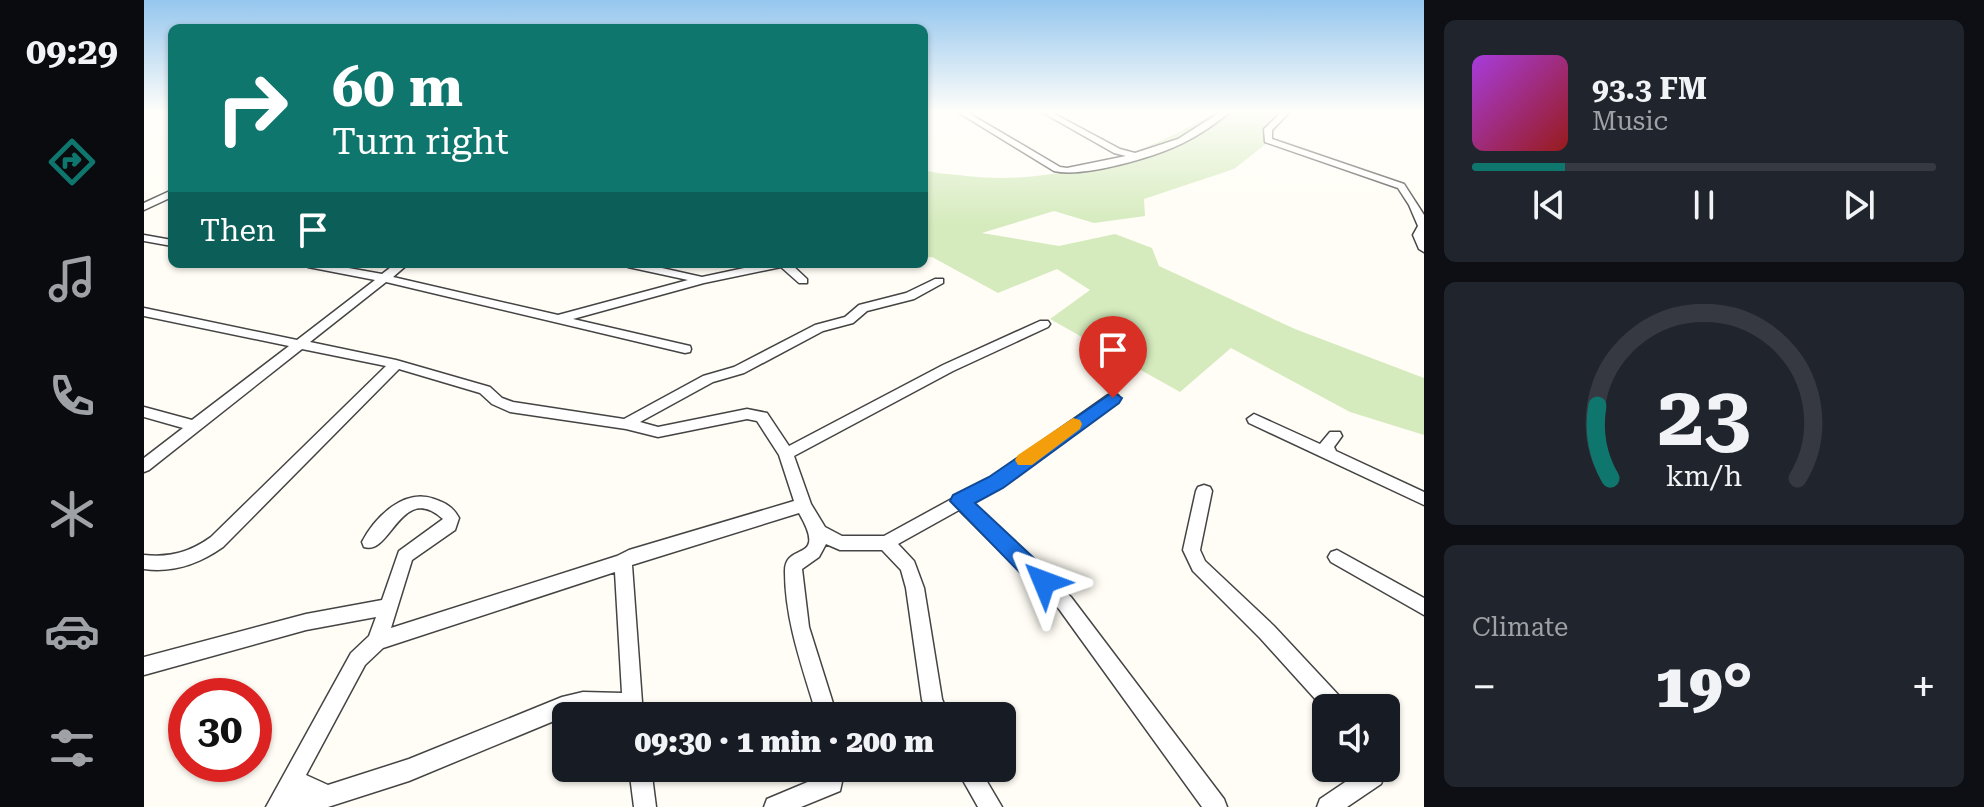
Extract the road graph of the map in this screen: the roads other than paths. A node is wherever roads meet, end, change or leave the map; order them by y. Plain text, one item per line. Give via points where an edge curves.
1 (1023, 149) edge
2 (1113, 149) edge
3 (1153, 149) edge
4 (1293, 149) edge
5 (1132, 155) junction
6 (168, 195) edge
7 (144, 207) edge
8 (144, 238) edge
9 (168, 242) edge
10 (1424, 249) edge
11 (330, 268) edge
12 (397, 268) edge
13 (646, 268) edge
14 (762, 268) edge
15 (787, 268) edge
16 (384, 278) junction
17 (702, 280) junction
18 (803, 281) dead end
19 (939, 281) dead end
20 (144, 312) edge
21 (558, 319) junction
22 (1044, 324) dead end
23 (297, 344) junction
24 (685, 349) dead end
25 (396, 364) junction
26 (1113, 398) dead end
27 (144, 412) edge
28 (1254, 419) dead end
29 (626, 424) junction
30 (194, 426) junction
31 (1335, 436) dead end
32 (786, 454) junction
33 (1330, 455) junction
34 (144, 466) edge
35 (1204, 491) dead end
36 (1424, 499) edge
37 (960, 501) junction
38 (803, 505) junction
39 (819, 532) junction
40 (370, 542) dead end
41 (886, 543) junction
42 (1337, 557) dead end
43 (144, 562) edge
44 (623, 562) junction
45 (386, 607) junction
46 (1424, 607) edge
47 (377, 641) junction
48 (144, 666) edge
49 (1324, 694) edge
50 (632, 702) edge
51 (823, 702) edge
52 (933, 702) edge
53 (552, 711) edge
54 (293, 780) junction
55 (642, 782) edge
56 (832, 782) edge
57 (976, 782) edge
58 (1364, 782) edge
59 (326, 796) junction
60 (277, 807) edge
61 (294, 807) edge
62 (645, 807) edge
63 (775, 807) edge
64 (991, 807) edge
65 (1216, 807) edge
66 (1328, 807) edge

1 - 5 street via 1057,169 1075,170
2 - 5 street
3 - 5 street
4 - 10 street via 1401,186 1420,217 1418,235
6 - 7 street
8 - 9 street
11 - 16 street
12 - 16 street
13 - 17 street
14 - 17 street
15 - 18 street
16 - 21 street
16 - 23 street
17 - 21 street
19 - 29 street via 819,328
20 - 23 street
21 - 24 street
22 - 32 street
23 - 25 street
23 - 30 street
25 - 29 street via 485,390 510,407
25 - 43 street via 201,555
26 - 37 street via 996,482
27 - 30 street
28 - 33 street
29 - 32 street via 658,432 757,413
30 - 34 street
31 - 33 street via 1327,444
32 - 38 street
33 - 36 street
35 - 49 street via 1193,557
37 - 41 street
37 - 65 street via 1072,610
38 - 39 street
38 - 44 street
39 - 41 street via 840,543
39 - 51 street via 819,548 793,568 800,627
40 - 45 street via 399,509 418,500 451,518 449,525 405,556
41 - 52 street via 908,566 915,588
42 - 46 street
44 - 47 street
44 - 50 street
45 - 47 street
45 - 48 street via 306,622
47 - 54 street via 358,659
53 - 59 street via 409,770
54 - 59 street
54 - 60 street
55 - 62 street
56 - 63 street
57 - 64 street
58 - 66 street
59 - 61 street

